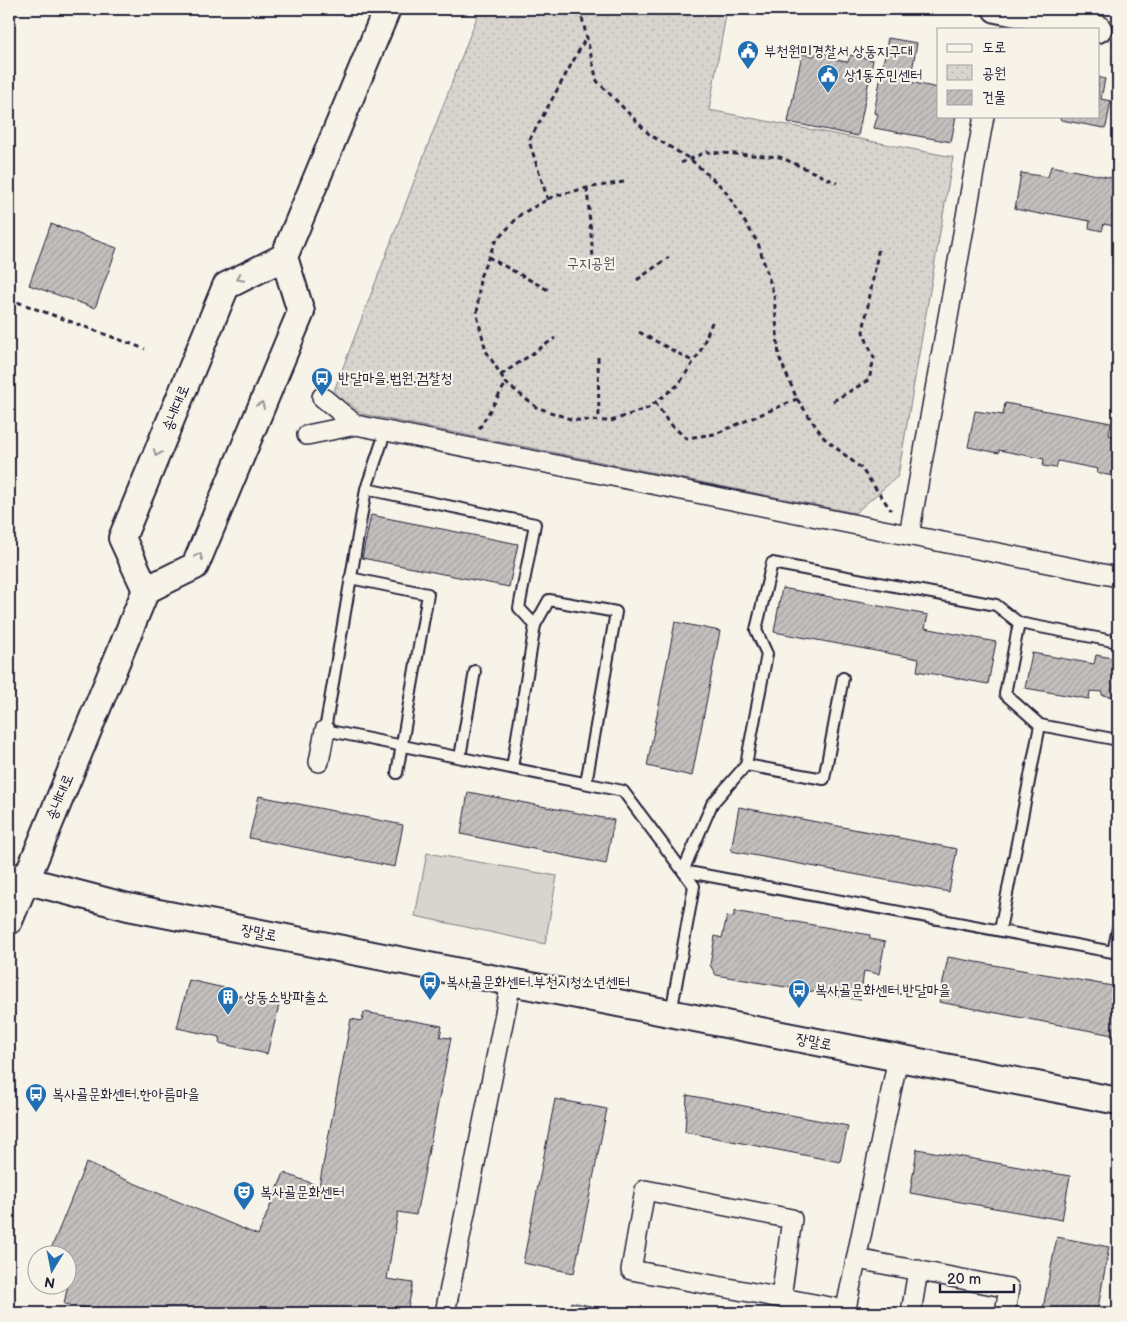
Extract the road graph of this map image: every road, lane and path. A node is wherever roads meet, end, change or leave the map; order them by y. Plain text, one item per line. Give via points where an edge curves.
1 (387, 9) edge
2 (580, 9) edge
3 (996, 9) edge
4 (1093, 28) edge
5 (1100, 29) edge
6 (1118, 33) edge
7 (587, 36) junction
8 (984, 118) edge
9 (690, 159) junction
10 (681, 163) dead end
11 (624, 182) dead end
12 (838, 183) dead end
13 (587, 188) junction
14 (548, 200) junction
15 (880, 247) dead end
16 (284, 257) junction
17 (488, 257) junction
18 (593, 257) dead end
19 (669, 257) dead end
20 (637, 280) dead end
21 (548, 290) dead end
22 (9, 299) edge
23 (713, 320) dead end
24 (639, 332) dead end
25 (555, 338) dead end
26 (145, 349) dead end
27 (598, 357) dead end
28 (694, 362) junction
29 (501, 375) junction
30 (506, 383) junction
31 (322, 397) dead end
32 (797, 399) junction
33 (833, 401) dead end
34 (656, 402) junction
35 (599, 420) junction
36 (356, 425) junction
37 (386, 430) junction
38 (307, 435) dead end
39 (468, 447) junction
40 (366, 489) junction
41 (885, 500) dead end
42 (909, 535) junction
43 (1118, 577) edge
44 (350, 578) junction
45 (146, 590) junction
46 (1019, 623) junction
47 (534, 625) junction
48 (1118, 642) edge
49 (475, 671) dead end
50 (843, 678) dead end
51 (1040, 726) junction
52 (325, 730) junction
53 (1118, 740) edge
54 (401, 746) junction
55 (460, 758) junction
56 (319, 762) dead end
57 (746, 765) junction
58 (512, 768) junction
59 (397, 773) dead end
60 (586, 783) junction
61 (683, 871) junction
62 (17, 878) edge
63 (9, 921) edge
64 (1118, 928) edge
65 (1000, 930) junction
66 (1116, 952) edge
67 (511, 983) junction
68 (671, 1014) junction
69 (898, 1058) junction
70 (1118, 1101) edge
71 (857, 1259) junction
72 (918, 1270) junction
73 (781, 1298) junction
74 (846, 1311) edge
75 (446, 1313) edge
76 (911, 1313) edge
77 (1005, 1313) edge

1 - 16 street
2 - 7 path
3 - 4 street
5 - 6 street
7 - 9 path via 597,81 650,135
7 - 14 path via 529,141
8 - 42 street
9 - 10 path
9 - 12 path via 706,152 780,157
9 - 32 path via 724,189 758,243 774,295 779,357
11 - 13 path
13 - 14 path
13 - 18 path
14 - 17 path via 521,214 495,242
15 - 33 path via 863,332 874,358 869,380
45 -> 16 street via 195,566 301,312
16 -> 45 street, 송내대로 via 226,286 122,538
17 - 21 path
17 - 29 path via 480,277 477,314 486,351
19 - 20 path
22 - 26 path
23 - 28 path
24 - 28 path
25 - 29 path
27 - 35 path
28 - 34 path via 679,384
29 - 30 path
30 - 35 path via 536,407 573,420
30 - 39 path
31 - 36 street
32 - 34 path via 715,434 686,438 668,422
32 - 41 path via 824,438 861,468
34 - 35 path via 648,408 611,420
36 - 37 street
36 - 38 street
37 - 39 street
37 - 40 lane
39 - 42 street
40 - 44 lane
40 - 47 lane via 535,524 519,608
42 - 43 street
44 - 52 lane
44 - 54 lane via 428,594
45 - 62 street, 송내대로
46 - 48 lane
46 - 51 lane via 1005,694
46 - 57 lane via 996,605 772,563 756,630 767,654
47 - 58 lane
47 - 60 lane via 550,600 616,612
49 - 55 lane
50 - 57 lane via 824,779
51 - 53 lane
51 - 65 lane
52 - 54 lane
52 - 56 street
54 - 55 lane
54 - 59 lane
55 - 58 lane
57 - 61 lane via 712,804
58 - 60 lane
60 - 61 lane via 623,791
61 - 65 lane
61 - 68 lane via 694,886
62 - 63 street, 송내대로
62 - 67 street, 장말로 via 128,907
64 - 66 lane
65 - 66 lane
67 - 68 street, 장말로
67 - 75 street
68 - 69 street, 장말로
69 - 70 street, 장말로
69 - 71 street
71 - 72 street
71 - 74 street
72 - 76 street
72 - 77 street via 1010,1288
73 - 73 street via 630,1270 645,1190 792,1219
73 - 74 street

